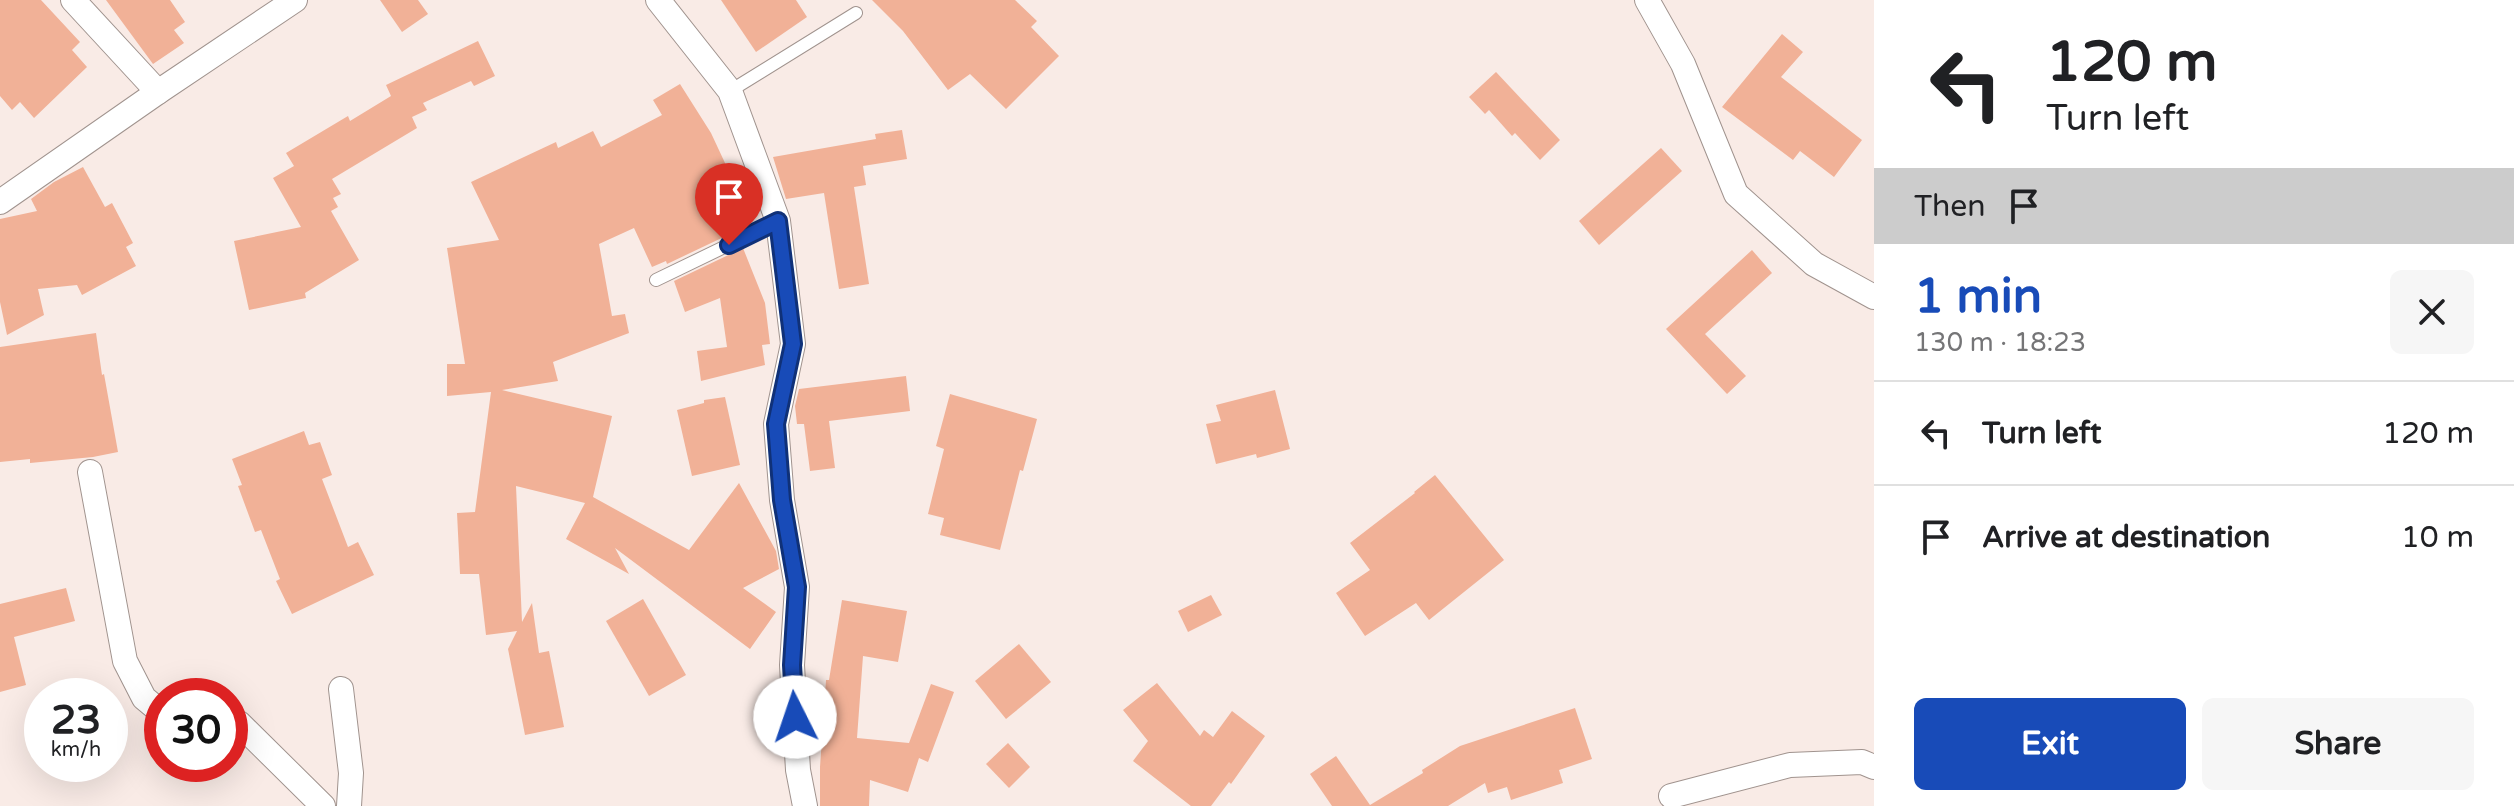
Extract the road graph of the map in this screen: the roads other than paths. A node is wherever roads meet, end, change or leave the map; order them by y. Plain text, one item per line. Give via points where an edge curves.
1 (73, 0) edge
2 (295, 0) edge
3 (658, 0) edge
4 (1647, 0) edge
5 (856, 13) dead end
6 (730, 91) junction
7 (158, 92) junction
8 (0, 202) edge
9 (778, 221) junction
10 (656, 280) dead end
11 (1874, 297) edge
12 (90, 472) dead end
13 (341, 689) dead end
14 (144, 698) edge
15 (248, 732) edge
16 (1874, 767) edge
17 (1671, 796) dead end
18 (323, 806) edge
19 (349, 806) edge
20 (805, 806) edge

1 - 7 street
2 - 7 street
3 - 6 street
4 - 11 street via 1683,64 1736,194 1814,264
5 - 6 lane
6 - 9 street
7 - 8 street
9 - 10 lane
9 - 20 street via 793,344 776,424 797,587 792,665
12 - 14 street via 125,661
13 - 19 street via 351,773
15 - 18 street
16 - 17 street via 1862,762 1790,765

